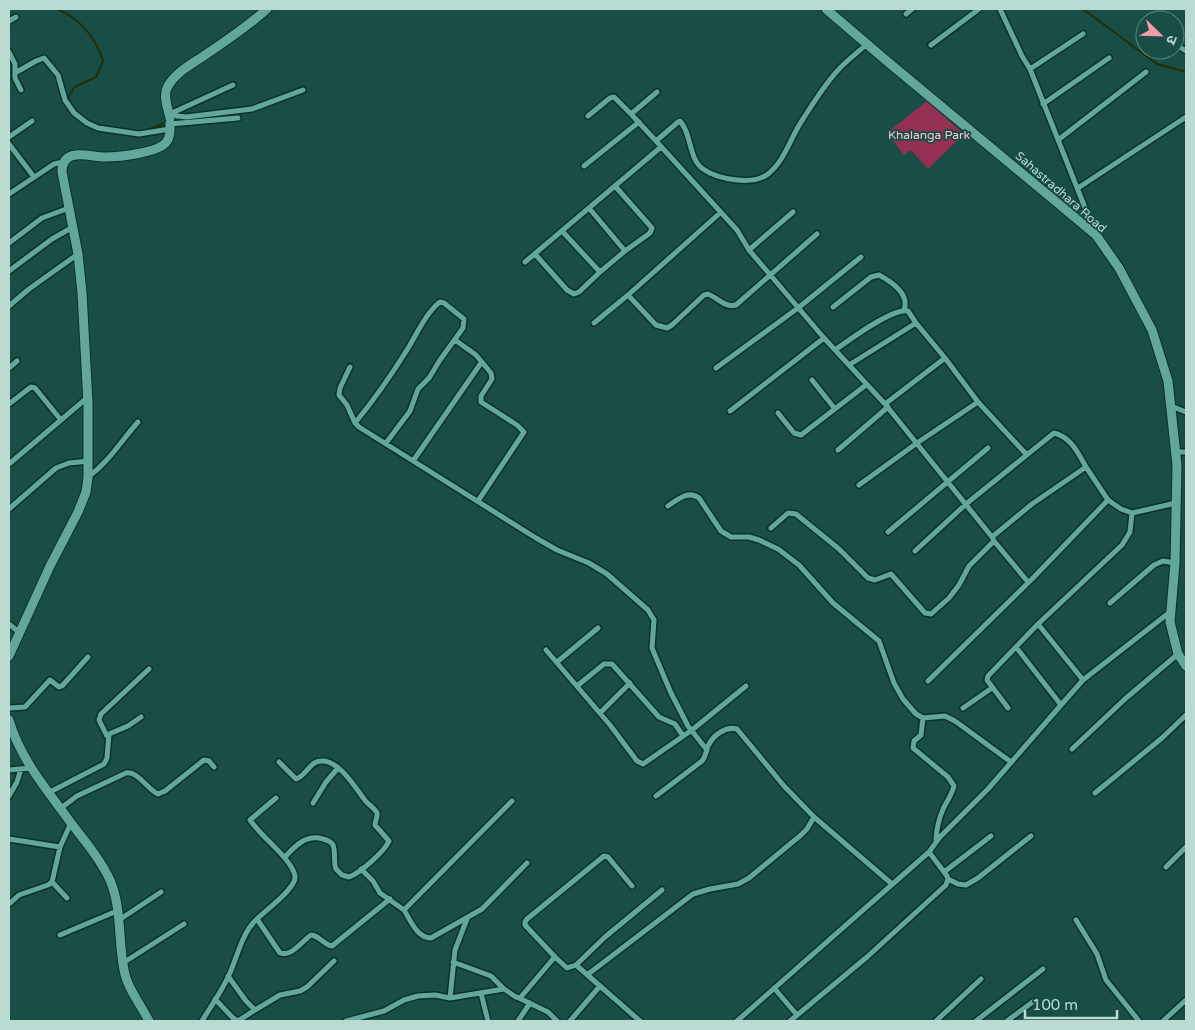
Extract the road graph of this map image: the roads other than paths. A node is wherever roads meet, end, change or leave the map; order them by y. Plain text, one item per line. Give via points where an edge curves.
1 (267, 9) edge
2 (826, 9) edge
3 (912, 9) edge
4 (979, 9) edge
5 (1000, 9) edge
6 (906, 14) dead end
7 (16, 17) dead end
8 (9, 21) edge
9 (1083, 34) dead end
10 (866, 44) junction
11 (931, 45) dead end
12 (9, 52) edge
13 (1110, 58) dead end
14 (1030, 69) junction
15 (1146, 72) dead end
16 (15, 73) junction
17 (233, 85) dead end
18 (21, 90) dead end
19 (303, 90) dead end
20 (657, 92) dead end
21 (1043, 104) junction
22 (631, 114) junction
23 (588, 116) dead end
24 (1186, 117) edge
25 (238, 118) dead end
26 (170, 120) junction
27 (32, 121) dead end
28 (639, 122) junction
29 (9, 137) edge
30 (1058, 140) junction
31 (656, 141) junction
32 (9, 144) edge
33 (661, 147) junction
34 (64, 162) junction
35 (584, 166) dead end
36 (34, 177) junction
37 (615, 186) junction
38 (1078, 188) junction
39 (9, 194) edge
40 (70, 207) junction
41 (589, 208) junction
42 (720, 212) junction
43 (793, 212) dead end
44 (73, 227) junction
45 (562, 231) junction
46 (817, 234) dead end
47 (1096, 236) junction
48 (9, 243) edge
49 (749, 250) junction
50 (626, 251) junction
51 (78, 254) junction
52 (535, 254) junction
53 (861, 257) dead end
54 (524, 262) dead end
55 (9, 271) edge
56 (600, 272) junction
57 (770, 274) junction
58 (628, 295) junction
59 (9, 306) edge
60 (833, 307) dead end
61 (798, 308) junction
62 (904, 310) junction
63 (594, 323) dead end
64 (916, 323) junction
65 (824, 338) junction
66 (455, 340) junction
67 (835, 350) junction
68 (945, 358) junction
69 (17, 361) dead end
70 (481, 363) junction
71 (849, 365) junction
72 (9, 368) edge
73 (350, 368) dead end
74 (716, 368) dead end
75 (812, 380) dead end
76 (866, 385) junction
77 (88, 397) junction
78 (978, 402) junction
79 (9, 404) edge
80 (886, 406) junction
81 (1171, 406) junction
82 (835, 409) junction
83 (730, 411) dead end
84 (778, 412) dead end
85 (1186, 412) edge
86 (62, 420) junction
87 (138, 422) dead end
88 (355, 423) junction
89 (386, 443) junction
90 (917, 443) junction
91 (988, 448) dead end
92 (838, 450) dead end
93 (1176, 452) junction
94 (1186, 452) edge
95 (1026, 454) junction
96 (89, 461) junction
97 (413, 461) junction
98 (9, 464) edge
99 (1086, 467) junction
100 (88, 477) junction
101 (948, 482) junction
102 (859, 485) dead end
103 (1108, 500) junction
104 (478, 501) junction
105 (1176, 503) junction
106 (966, 504) junction
107 (668, 506) dead end
108 (9, 509) edge
109 (1132, 513) junction
110 (771, 528) dead end
111 (888, 532) dead end
112 (993, 539) junction
113 (915, 551) dead end
114 (1175, 562) junction
115 (1028, 582) junction
116 (1110, 603) dead end
117 (1171, 612) junction
118 (9, 624) edge
119 (1038, 624) junction
120 (598, 628) dead end
121 (20, 633) junction
122 (1016, 647) junction
123 (546, 650) dead end
124 (1178, 654) junction
125 (9, 656) edge
126 (88, 657) dead end
127 (557, 662) junction
128 (1186, 666) edge
129 (150, 669) dead end
130 (1083, 680) junction
131 (928, 681) dead end
132 (630, 683) junction
133 (577, 686) junction
134 (746, 686) dead end
135 (992, 688) junction
136 (1061, 706) junction
137 (9, 708) edge
138 (963, 708) dead end
139 (1008, 708) dead end
140 (600, 713) junction
141 (1186, 715) edge
142 (141, 717) dead end
143 (924, 718) junction
144 (9, 720) edge
145 (692, 730) junction
146 (108, 736) junction
147 (683, 736) junction
148 (1072, 749) dead end
149 (707, 750) junction
150 (279, 762) dead end
151 (1011, 762) junction
152 (214, 767) dead end
153 (31, 768) junction
154 (338, 768) junction
155 (20, 769) junction
156 (9, 770) edge
157 (50, 792) junction
158 (1095, 793) dead end
159 (9, 796) edge
160 (656, 796) dead end
161 (276, 798) dead end
162 (512, 801) dead end
163 (313, 803) dead end
164 (61, 808) junction
165 (814, 817) junction
166 (71, 823) junction
167 (991, 836) dead end
168 (1031, 836) dead end
169 (9, 839) edge
170 (936, 843) junction
171 (60, 847) junction
172 (1185, 850) edge
173 (929, 852) junction
174 (285, 857) junction
175 (528, 863) dead end
176 (1166, 867) dead end
177 (361, 869) junction
178 (944, 872) junction
179 (948, 879) junction
180 (52, 882) junction
181 (892, 884) junction
182 (632, 886) dead end
183 (662, 890) dead end
184 (162, 892) dead end
185 (67, 898) dead end
186 (390, 899) junction
187 (9, 904) edge
188 (404, 910) junction
189 (118, 916) junction
190 (467, 918) junction
191 (257, 919) junction
192 (1076, 920) dead end
193 (184, 924) dead end
194 (60, 935) dead end
195 (556, 958) junction
196 (334, 961) dead end
197 (453, 962) junction
198 (123, 963) junction
199 (576, 965) junction
200 (1043, 969) dead end
201 (587, 975) junction
202 (228, 976) junction
203 (981, 979) dead end
204 (600, 986) junction
205 (774, 988) junction
206 (504, 989) junction
207 (481, 993) junction
208 (216, 998) junction
209 (450, 998) junction
210 (519, 998) junction
211 (1186, 1000) edge
212 (1034, 1001) dead end
213 (530, 1003) junction
214 (255, 1010) junction
215 (797, 1014) junction
216 (149, 1021) edge
217 (202, 1021) edge
218 (346, 1021) edge
219 (488, 1021) edge
220 (518, 1021) edge
221 (557, 1021) edge
222 (570, 1021) edge
223 (640, 1021) edge
224 (737, 1021) edge
225 (790, 1021) edge
226 (936, 1021) edge
227 (976, 1021) edge
228 (1006, 1021) edge
229 (1139, 1021) edge
230 (1162, 1021) edge

1 - 26 street via 172,81 166,93
2 - 10 street, Sahastradhara Road
3 - 6 street
4 - 11 street
5 - 14 street
7 - 8 street
9 - 14 street
10 - 31 street via 830,81 802,120 779,162 764,177 735,180 701,168 680,122
10 - 47 street, Sahastradhara Road
12 - 16 street
13 - 21 street
14 - 21 street
15 - 30 street
16 - 18 street
16 - 26 street via 44,58 58,75 64,100 74,113 98,128 139,134
17 - 26 street
19 - 26 street via 257,108 177,116
20 - 22 street
21 - 30 street
22 - 23 street via 616,99 610,98
22 - 28 street
24 - 38 street
25 - 26 street
26 - 34 street via 167,141 155,149 108,157 80,154
27 - 29 street
28 - 31 street
28 - 35 street
30 - 38 street
31 - 33 street
32 - 36 street
33 - 37 street
33 - 42 street
34 - 36 street via 56,163
34 - 40 street via 62,172
36 - 39 street
37 - 41 street
37 - 50 street via 652,230
38 - 47 street
40 - 44 street
40 - 48 street via 42,218
41 - 45 street
41 - 50 street
42 - 49 street via 737,230
42 - 58 street
43 - 49 street
44 - 51 street
44 - 55 street
45 - 52 street
45 - 56 street
46 - 57 street
47 - 81 street, Sahastradhara Road via 1119,268 1152,330 1168,381
49 - 57 street
50 - 56 street
51 - 59 street
51 - 77 street
52 - 54 street
52 - 56 street via 574,294
53 - 61 street
57 - 58 street via 736,305 726,305 711,295 704,295 667,328 656,325
57 - 61 street
58 - 63 street
60 - 62 street via 871,277 879,275 904,296
61 - 65 street
61 - 74 street
62 - 64 street
62 - 67 street via 872,325
64 - 68 street
64 - 71 street
65 - 67 street
65 - 83 street
66 - 70 street via 476,355
66 - 88 street via 463,328 464,319 440,302 428,314 402,358
66 - 89 street via 418,389 410,411
67 - 71 street
68 - 78 street
68 - 80 street
69 - 72 street
70 - 97 street
70 - 104 street via 492,378 481,402 524,432
71 - 76 street
73 - 88 street via 339,395
75 - 82 street
76 - 80 street
76 - 82 street
77 - 86 street
77 - 96 street
78 - 90 street
78 - 95 street
79 - 86 street via 31,386
80 - 90 street
80 - 92 street
81 - 85 street
81 - 93 street, Sahastradhara Road
82 - 84 street via 798,436
86 - 98 street
87 - 100 street via 104,465
88 - 89 street
89 - 97 street
90 - 101 street
90 - 102 street
91 - 101 street
93 - 94 street
93 - 105 street, Sahastradhara Road
95 - 99 street via 1054,433 1061,434 1068,439
95 - 106 street
96 - 100 street
96 - 108 street via 56,468
97 - 104 street
99 - 103 street
99 - 112 street via 1032,504
100 - 121 street via 84,499
101 - 106 street
101 - 111 street
103 - 109 street
103 - 115 street
104 - 145 street via 557,550 601,570 648,610 654,620 652,648 671,693
105 - 109 street
105 - 114 street, Sahastradhara Road
106 - 112 street
106 - 113 street
107 - 143 street via 694,494 726,535 759,540 799,565 833,603 879,641 899,691 916,714
109 - 119 street via 1130,532 1122,545
110 - 112 street via 788,513 796,514 868,578 875,580 891,574 928,614 934,613 950,598 969,566
112 - 115 street
114 - 116 street via 1163,561 1154,565
114 - 117 street, Sahastradhara Road
115 - 131 street
117 - 124 street, Sahastradhara Road via 1170,622
117 - 130 street
118 - 121 street
119 - 122 street
119 - 130 street
120 - 127 street
121 - 125 street
122 - 135 street via 988,676
122 - 136 street
123 - 127 street
124 - 128 street, Sahastradhara Road
124 - 148 street
126 - 137 street via 62,686 49,680 26,708
127 - 133 street
129 - 146 street via 101,714 99,720
130 - 136 street
132 - 133 street via 610,663 604,664
132 - 140 street
132 - 147 street via 659,717 675,724
133 - 140 street
134 - 145 street
135 - 138 street
135 - 139 street
136 - 151 street
140 - 147 street via 637,761 643,764
141 - 158 street
142 - 146 street
143 - 151 street via 945,716
143 - 170 street via 921,735 914,741 913,748 948,777 954,786 938,824
144 - 153 street
145 - 147 street
145 - 149 street
146 - 157 street via 104,764
149 - 160 street via 702,760
149 - 165 street via 716,736 730,728 738,729
150 - 154 street via 296,779 319,761
151 - 170 street
152 - 164 street via 204,760 158,794 133,773 126,772 77,796
153 - 155 street
153 - 157 street
154 - 163 street
154 - 177 street via 376,812 375,825 388,839 387,845
155 - 156 street
155 - 159 street
157 - 164 street
161 - 174 street via 250,820
162 - 188 street
164 - 166 street
165 - 181 street
165 - 201 street via 801,835 749,878 738,884 693,894
166 - 171 street
166 - 189 street via 106,873
167 - 178 street
168 - 179 street via 966,885
169 - 171 street
170 - 173 street
171 - 180 street
172 - 176 street
173 - 178 street
173 - 181 street
174 - 177 street via 303,840 320,838 331,842 334,867 342,875 352,876
174 - 191 street via 295,881
175 - 190 street via 482,910
177 - 186 street via 380,893
178 - 179 street
179 - 215 street via 942,889 867,957
180 - 185 street
180 - 187 street via 19,894
181 - 205 street
182 - 195 street via 604,856 527,919 525,925
183 - 199 street
184 - 189 street
186 - 188 street
186 - 191 street via 332,946 311,935 285,955 280,953
188 - 190 street via 414,928 428,938
189 - 194 street
189 - 198 street
190 - 197 street
191 - 202 street via 242,941
192 - 229 street via 1096,954 1106,980
193 - 198 street
195 - 199 street via 567,968
195 - 210 street
196 - 214 street via 300,991 280,995
197 - 206 street via 491,976
197 - 209 street
198 - 216 street via 128,983
199 - 201 street
200 - 227 street
201 - 204 street
202 - 208 street
202 - 214 street
203 - 226 street
204 - 222 street
204 - 223 street
205 - 215 street
205 - 224 street
206 - 207 street
206 - 210 street
207 - 209 street
207 - 219 street
208 - 214 street via 238,1021
208 - 217 street
209 - 218 street via 418,996 384,1011
210 - 213 street
211 - 230 street
212 - 228 street
213 - 220 street
213 - 221 street
215 - 225 street

